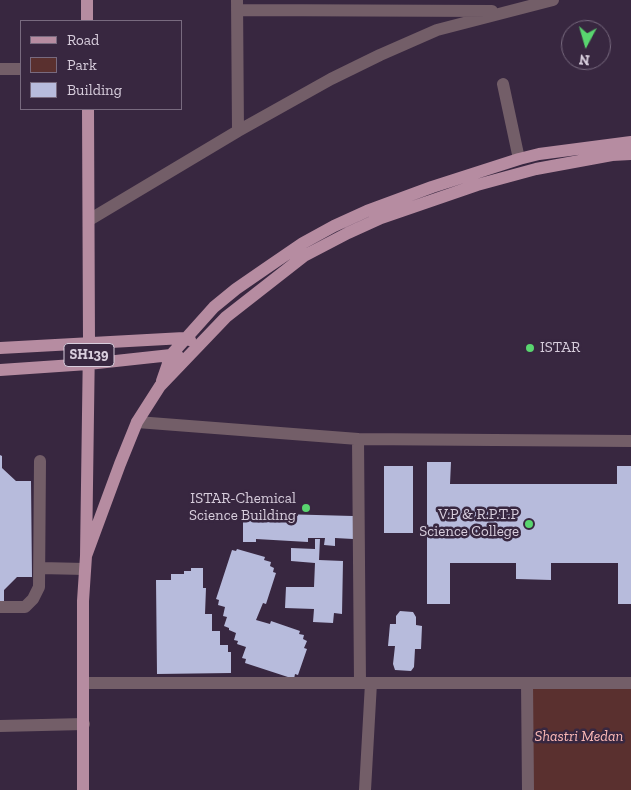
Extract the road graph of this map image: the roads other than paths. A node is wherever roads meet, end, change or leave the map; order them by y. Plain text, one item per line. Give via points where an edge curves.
1 (87, 0) edge
2 (553, 0) edge
3 (237, 5) edge
4 (510, 11) junction
5 (87, 20) edge
6 (0, 69) edge
7 (20, 69) edge
8 (503, 84) dead end
9 (88, 110) edge
10 (238, 131) junction
11 (631, 142) edge
12 (631, 154) edge
13 (519, 159) junction
14 (90, 220) junction
15 (184, 338) junction
16 (89, 342) junction
17 (200, 343) junction
18 (0, 348) edge
19 (171, 355) junction
20 (188, 358) junction
21 (88, 364) junction
22 (0, 370) edge
23 (160, 386) junction
24 (137, 422) junction
25 (358, 439) junction
26 (631, 441) edge
27 (40, 461) dead end
28 (86, 556) junction
29 (40, 568) junction
30 (85, 569) junction
31 (0, 607) edge
32 (84, 683) junction
33 (366, 683) junction
34 (527, 683) junction
35 (631, 683) edge
36 (84, 724) junction
37 (0, 726) edge
38 (83, 790) edge
39 (365, 790) edge
40 (528, 790) edge

1 - 5 main road
2 - 4 street
3 - 4 street
3 - 10 street
4 - 10 street via 437,30 380,55
6 - 7 street
8 - 13 street
9 - 14 main road, SH139
10 - 14 street
11 - 13 main road
12 - 17 main road via 536,169 477,185 381,218 304,256 226,317
13 - 15 main road via 432,187 334,226 236,289
14 - 16 main road, SH139
15 - 16 main road
15 - 17 main road
15 - 19 main road
16 - 18 main road
16 - 21 main road, SH139
17 - 20 main road
19 - 20 main road
19 - 21 main road
19 - 23 main road
20 - 23 main road
21 - 22 main road
21 - 28 main road, SH139
23 - 24 main road
24 - 25 street
24 - 28 main road
25 - 26 street
25 - 33 street
27 - 29 street
28 - 30 main road, SH139
29 - 30 street
29 - 31 street via 39,587 34,599 25,607
30 - 32 main road, SH139
32 - 33 street
32 - 36 main road, SH139
33 - 34 street
33 - 39 street
34 - 35 street
34 - 40 street
36 - 37 street
36 - 38 main road, SH139

